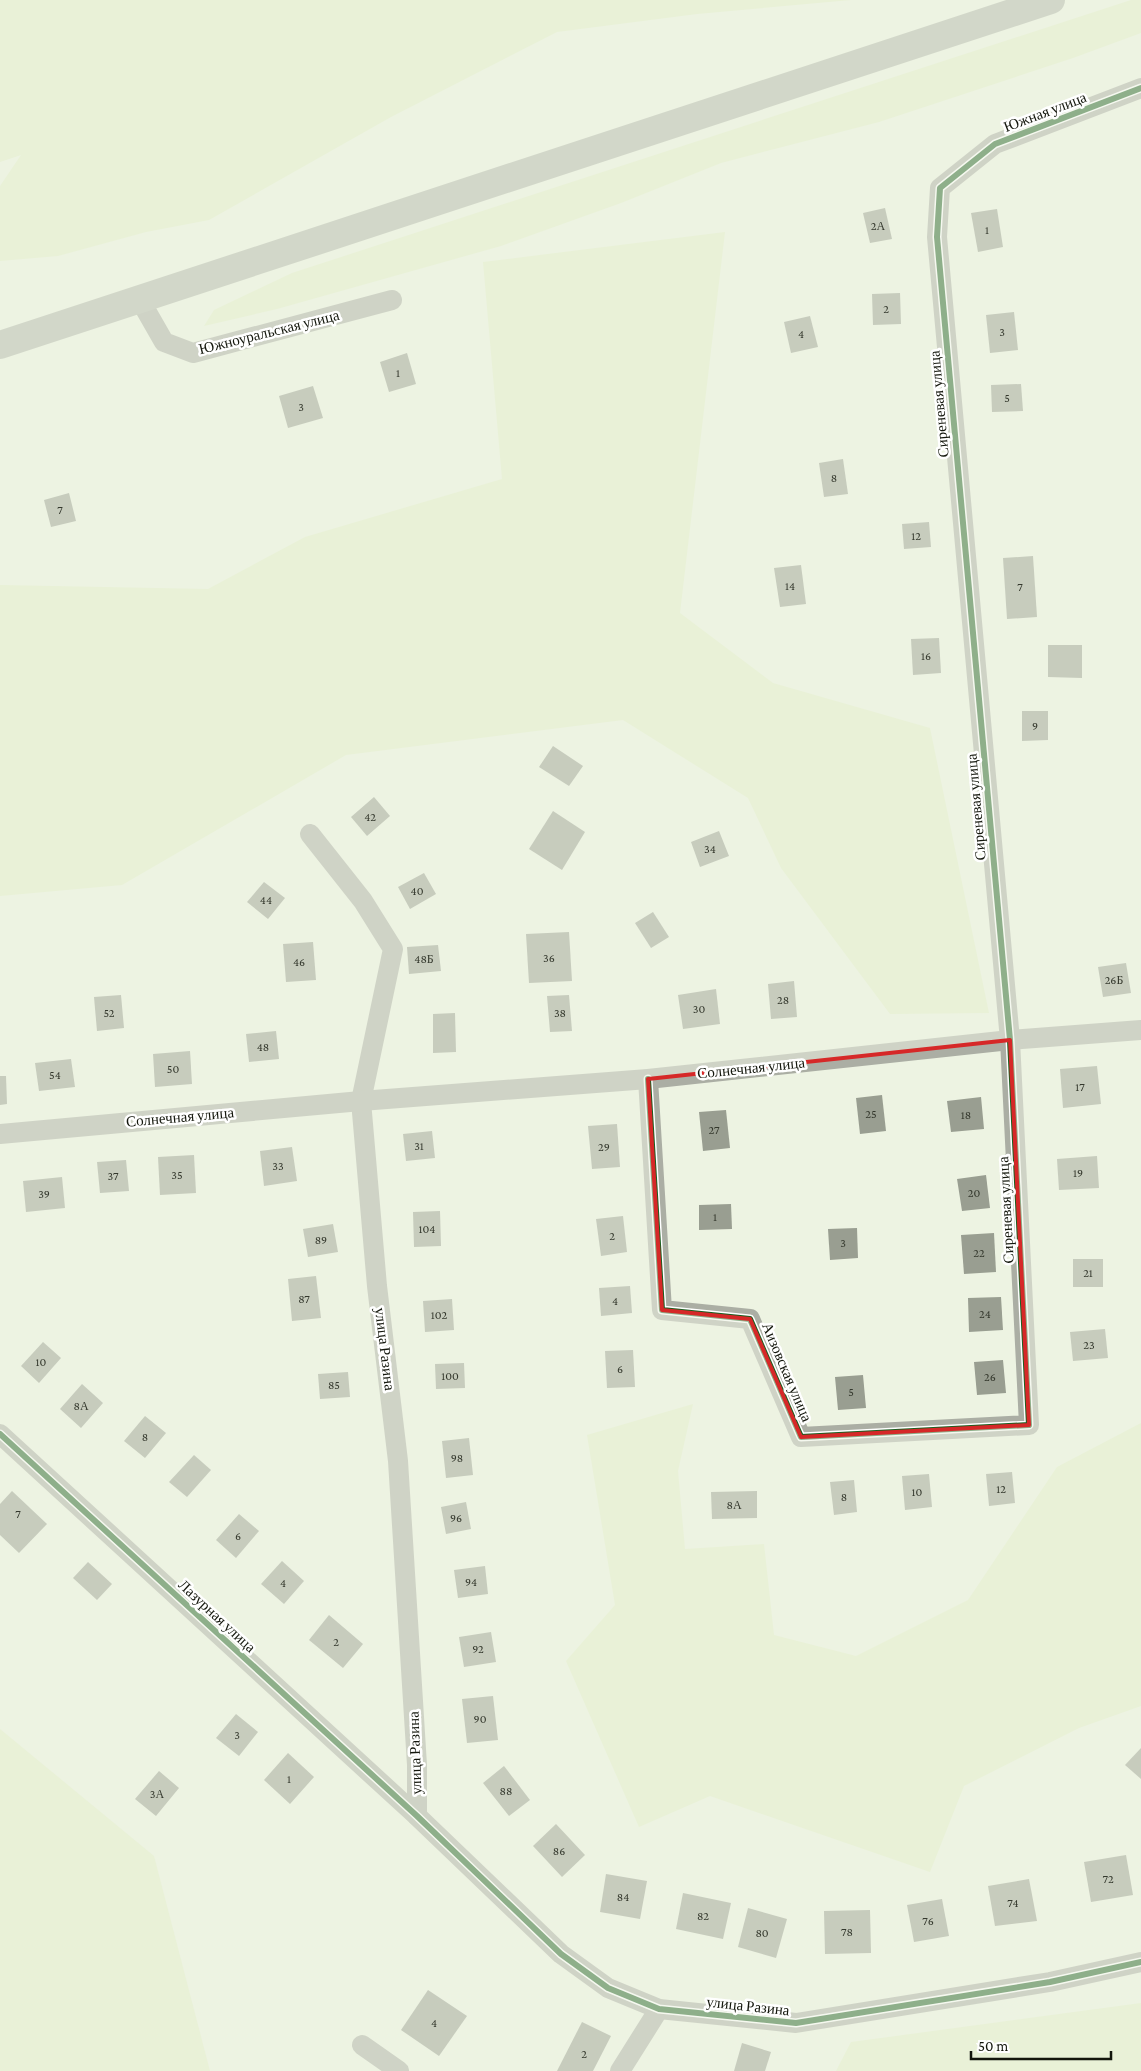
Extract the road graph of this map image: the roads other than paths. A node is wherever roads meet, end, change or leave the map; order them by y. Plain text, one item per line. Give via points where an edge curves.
1 (1051, 0) edge
2 (1141, 88) edge
3 (940, 188) joint
4 (140, 300) junction
5 (392, 300) dead end
6 (0, 345) edge
7 (310, 834) dead end
8 (1141, 1030) edge
9 (1010, 1040) junction
10 (648, 1079) junction
11 (361, 1101) junction
12 (0, 1134) edge
13 (1029, 1425) joint
14 (0, 1434) edge
15 (417, 1816) junction
16 (1141, 1962) edge
17 (659, 2009) junction
18 (362, 2046) dead end
19 (399, 2071) edge
20 (620, 2071) edge

1 - 4 street
2 - 3 street, Южная улица via 995,144
3 - 9 street, Сиреневая улица via 936,237
4 - 5 street, Южноуральская улица via 164,342 193,353
4 - 6 street
7 - 11 street via 363,901 393,949
8 - 9 street, Солнечная улица
9 - 10 street, Солнечная улица
9 - 13 street, Сиреневая улица
10 - 11 street, Солнечная улица
10 - 13 street, Аизовская улица via 662,1310 750,1318 801,1437
11 - 12 street, Солнечная улица
11 - 15 street, улица Разина via 377,1286 398,1461 417,1765
14 - 15 street, Лазурная улица
15 - 17 street, улица Разина via 561,1954 608,1988
16 - 17 street, улица Разина via 1050,1982 796,2023
17 - 20 street
18 - 19 street

